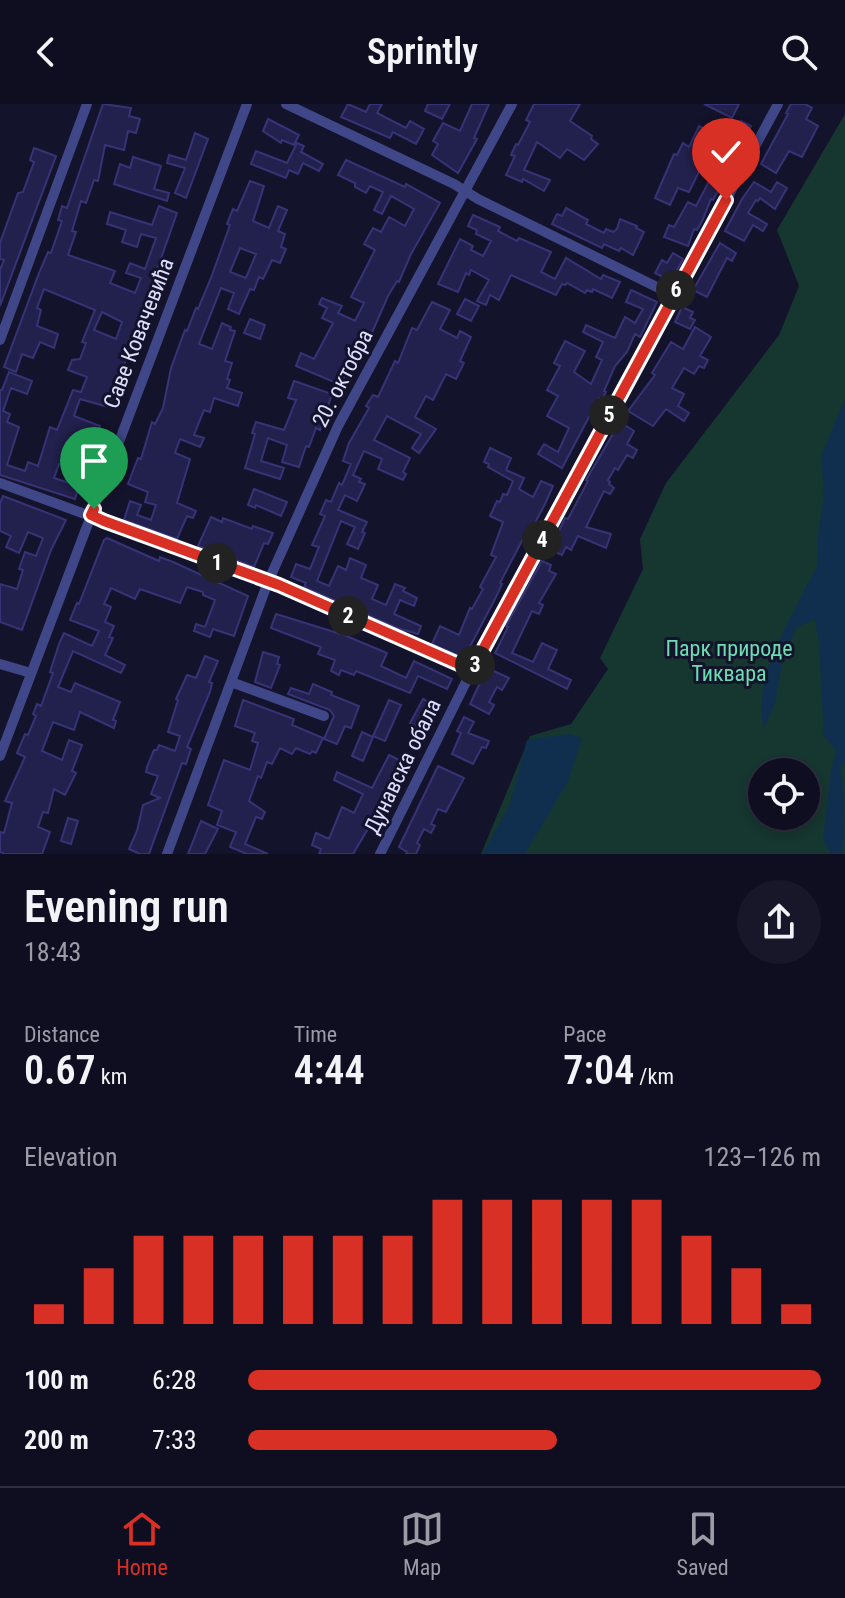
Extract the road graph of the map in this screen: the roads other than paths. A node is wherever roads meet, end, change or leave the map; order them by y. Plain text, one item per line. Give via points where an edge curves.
1 (87, 104) edge
2 (247, 104) edge
3 (286, 104) edge
4 (512, 104) edge
5 (778, 104) edge
6 (465, 191) junction
7 (673, 295) junction
8 (0, 340) edge
9 (0, 483) edge
10 (91, 515) junction
11 (268, 582) junction
12 (0, 664) edge
13 (472, 670) junction
14 (31, 673) junction
15 (231, 682) junction
16 (324, 716) dead end
17 (0, 756) edge
18 (167, 854) edge
19 (380, 854) edge

1 - 8 street
2 - 10 street, Саве Ковачевића
3 - 6 street
4 - 6 street, 20. октобра
5 - 7 street, Дунавска обала
6 - 7 street
6 - 11 street, 20. октобра via 338,426
7 - 13 street, Дунавска обала
9 - 10 street
10 - 11 street
10 - 14 street, Саве Ковачевића
11 - 13 street
11 - 15 street, 20. октобра
12 - 14 street
13 - 19 street, Дунавска обала
14 - 17 street, Саве Ковачевића
15 - 16 street
15 - 18 street, 20. октобра

